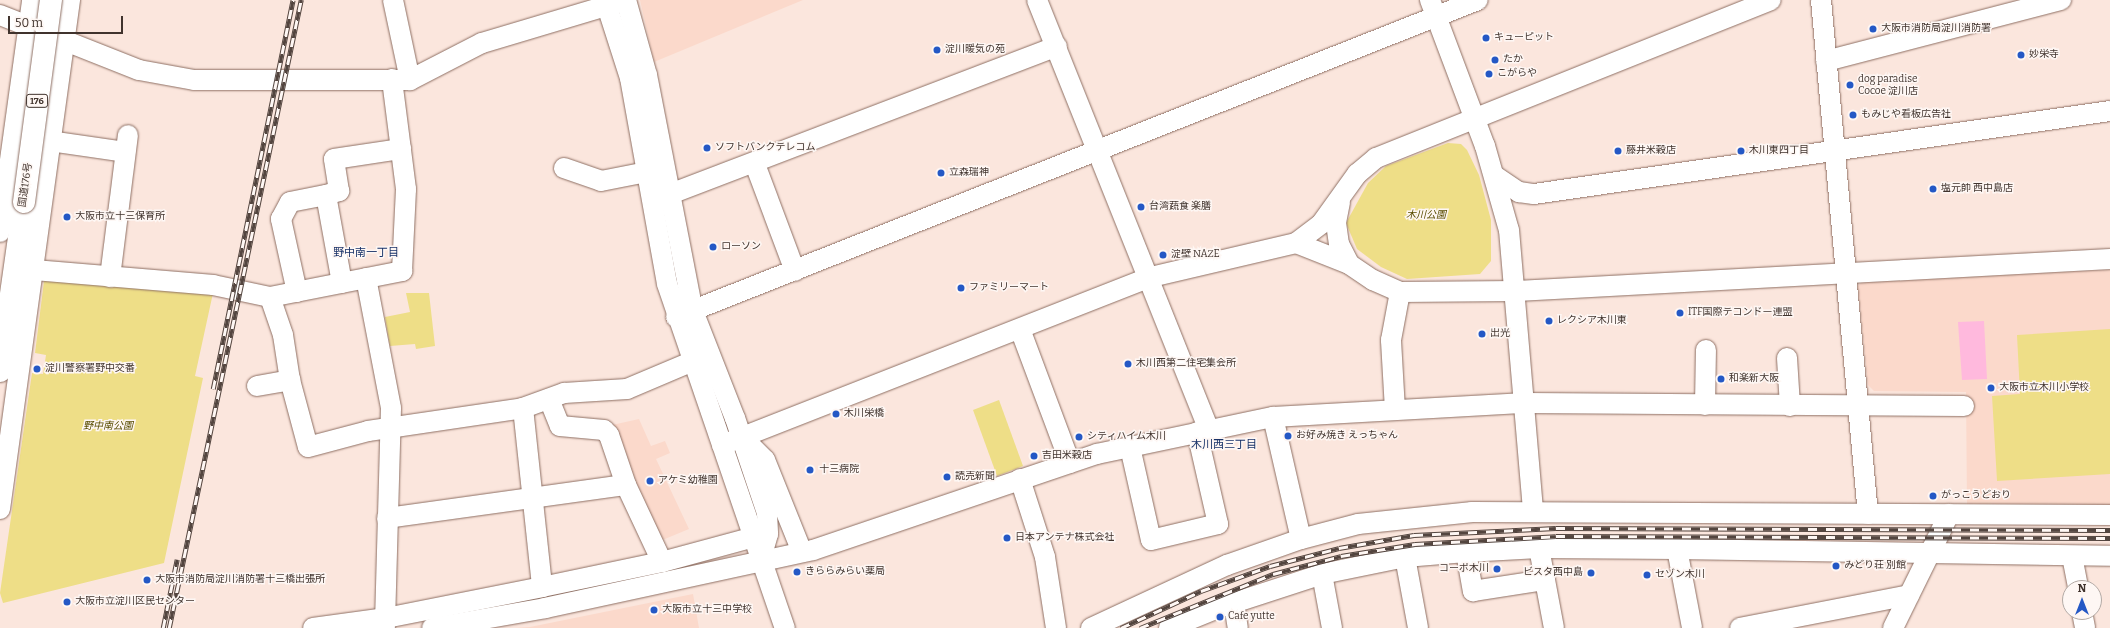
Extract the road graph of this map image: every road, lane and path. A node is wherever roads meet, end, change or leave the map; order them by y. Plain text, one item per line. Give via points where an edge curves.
1 (32, 0) edge
2 (51, 0) edge
3 (70, 0) edge
4 (393, 0) edge
5 (626, 0) edge
6 (1038, 0) edge
7 (1449, 0) edge
8 (1478, 0) edge
9 (1771, 0) edge
10 (1821, 0) edge
11 (2061, 0) edge
12 (606, 2) edge
13 (1433, 8) edge
14 (0, 15) edge
15 (29, 24) junction
16 (64, 40) junction
17 (1056, 46) junction
18 (1826, 61) junction
19 (638, 77) junction
20 (401, 80) junction
21 (2110, 111) edge
22 (1473, 116) junction
23 (8, 126) edge
24 (51, 135) junction
25 (401, 149) junction
26 (1101, 151) junction
27 (1834, 151) junction
28 (755, 164) junction
29 (564, 168) dead end
30 (654, 171) junction
31 (1495, 176) junction
32 (1534, 194) junction
33 (326, 195) junction
34 (660, 197) junction
35 (1340, 202) junction
36 (1509, 230) junction
37 (0, 232) edge
38 (1296, 243) junction
39 (1511, 257) junction
40 (2110, 259) edge
41 (1349, 264) junction
42 (34, 270) junction
43 (795, 271) junction
44 (1845, 274) junction
45 (110, 277) junction
46 (1151, 277) junction
47 (366, 278) junction
48 (342, 283) junction
49 (1478, 289) junction
50 (1517, 291) junction
51 (296, 292) junction
52 (1400, 292) junction
53 (270, 297) junction
54 (684, 314) junction
55 (1020, 329) junction
56 (1706, 350) dead end
57 (1787, 358) dead end
58 (691, 362) junction
59 (0, 371) edge
60 (290, 380) junction
61 (257, 386) dead end
62 (549, 399) junction
63 (1526, 403) junction
64 (1705, 405) junction
65 (1790, 406) junction
66 (1857, 406) junction
67 (1964, 406) dead end
68 (523, 408) junction
69 (1395, 410) junction
70 (1273, 417) junction
71 (392, 429) junction
72 (1203, 431) junction
73 (742, 438) junction
74 (722, 445) junction
75 (1130, 447) junction
76 (1070, 463) junction
77 (1020, 479) junction
78 (626, 485) junction
79 (532, 498) junction
80 (0, 509) edge
81 (1533, 511) junction
82 (1868, 514) junction
83 (1949, 514) junction
84 (2110, 515) edge
85 (387, 518) junction
86 (754, 537) junction
87 (1301, 539) junction
88 (1539, 548) junction
89 (1677, 549) junction
90 (802, 552) junction
91 (1466, 552) junction
92 (1932, 552) junction
93 (2072, 556) junction
94 (2110, 556) edge
95 (1405, 558) junction
96 (761, 559) junction
97 (662, 562) junction
98 (1322, 574) junction
99 (1545, 580) junction
100 (2076, 580) edge
101 (542, 587) junction
102 (1909, 595) junction
103 (1234, 604) junction
104 (385, 623) edge
105 (1177, 626) edge
106 (313, 628) edge
107 (432, 628) edge
108 (785, 628) edge
109 (1056, 628) edge
110 (1091, 628) edge
111 (1238, 628) edge
112 (1332, 628) edge
113 (1418, 628) edge
114 (1554, 628) edge
115 (1692, 628) edge
116 (1740, 628) edge
117 (1893, 628) edge

1 - 15 street
2 - 59 highway, 国道176号 / 176, bridge
3 - 16 street
4 - 20 street
5 - 12 street
5 - 19 street
6 - 17 street
7 - 13 street
8 - 13 street
9 - 22 street
10 - 18 street
11 - 18 street
12 - 19 street
12 - 20 street via 482,43
13 - 22 street
13 - 26 street
14 - 15 street
15 - 16 street
15 - 23 street
16 - 20 street via 139,70 194,80
16 - 24 street
17 - 26 street
17 - 28 street
18 - 27 street
19 - 30 street
20 - 25 street
21 - 27 street
22 - 31 street
22 - 35 street via 1376,158 1357,174
23 - 24 street
23 - 37 street
24 - 42 street
24 - 45 street via 126,143
25 - 33 street via 334,159 339,191
25 - 47 street via 406,189 402,272
26 - 43 street
26 - 46 street
27 - 32 street
27 - 44 street
28 - 34 street
28 - 43 street
29 - 30 street via 601,181
30 - 34 street
31 - 32 street via 1519,192
31 - 36 street
32 - 36 street via 1520,203
33 - 48 street
33 - 51 street via 290,202 281,219
34 - 54 street
35 - 38 street via 1321,224
35 - 41 street via 1336,223 1339,244
36 - 39 street
38 - 41 street
38 - 46 street
39 - 49 street via 1498,277
39 - 50 street
40 - 44 street
41 - 52 street via 1373,280
42 - 45 street
42 - 80 street
43 - 54 street
44 - 50 street
44 - 66 street
45 - 53 street via 213,286
46 - 55 street
46 - 72 street
47 - 48 street
47 - 71 street
48 - 51 street
49 - 50 street
49 - 52 street
50 - 63 street
51 - 53 street
52 - 69 street via 1391,340
53 - 60 street via 283,335
54 - 58 street
54 - 73 street
55 - 73 street
55 - 76 street
56 - 64 street
57 - 65 street
58 - 62 street via 627,389 564,393
58 - 74 street
60 - 61 street
60 - 71 street via 308,447 368,431
62 - 68 street
62 - 78 street via 560,426 604,430 609,435
63 - 64 street
63 - 69 street
63 - 81 street
64 - 65 street
65 - 66 street
66 - 67 street
66 - 82 street
68 - 71 street
68 - 79 street
69 - 70 street
70 - 72 street
70 - 87 street
71 - 85 street
72 - 75 street
72 - 75 street via 1218,524 1151,540
73 - 74 street
73 - 90 street via 765,460
73 - 96 street via 767,513 768,534
74 - 86 street
75 - 76 street
76 - 77 street
77 - 90 street
77 - 109 street via 1044,557
78 - 79 street
78 - 97 street
79 - 85 street
79 - 101 street
81 - 82 street
81 - 87 street via 1436,514 1358,524
82 - 83 street
83 - 84 street
83 - 92 street
85 - 104 street
86 - 96 street
86 - 97 street
87 - 110 street via 1227,565
88 - 89 street
88 - 91 street
88 - 99 street
89 - 92 street
89 - 115 street
90 - 96 street
91 - 95 street
91 - 99 street via 1473,591
92 - 93 street
92 - 102 street
93 - 94 street
93 - 100 street
95 - 98 street
95 - 113 street
96 - 107 street via 692,577
96 - 108 street
97 - 101 street
98 - 103 street
98 - 112 street
99 - 114 street
101 - 104 street
102 - 116 street
102 - 117 street
103 - 105 street
103 - 111 street
104 - 106 street

